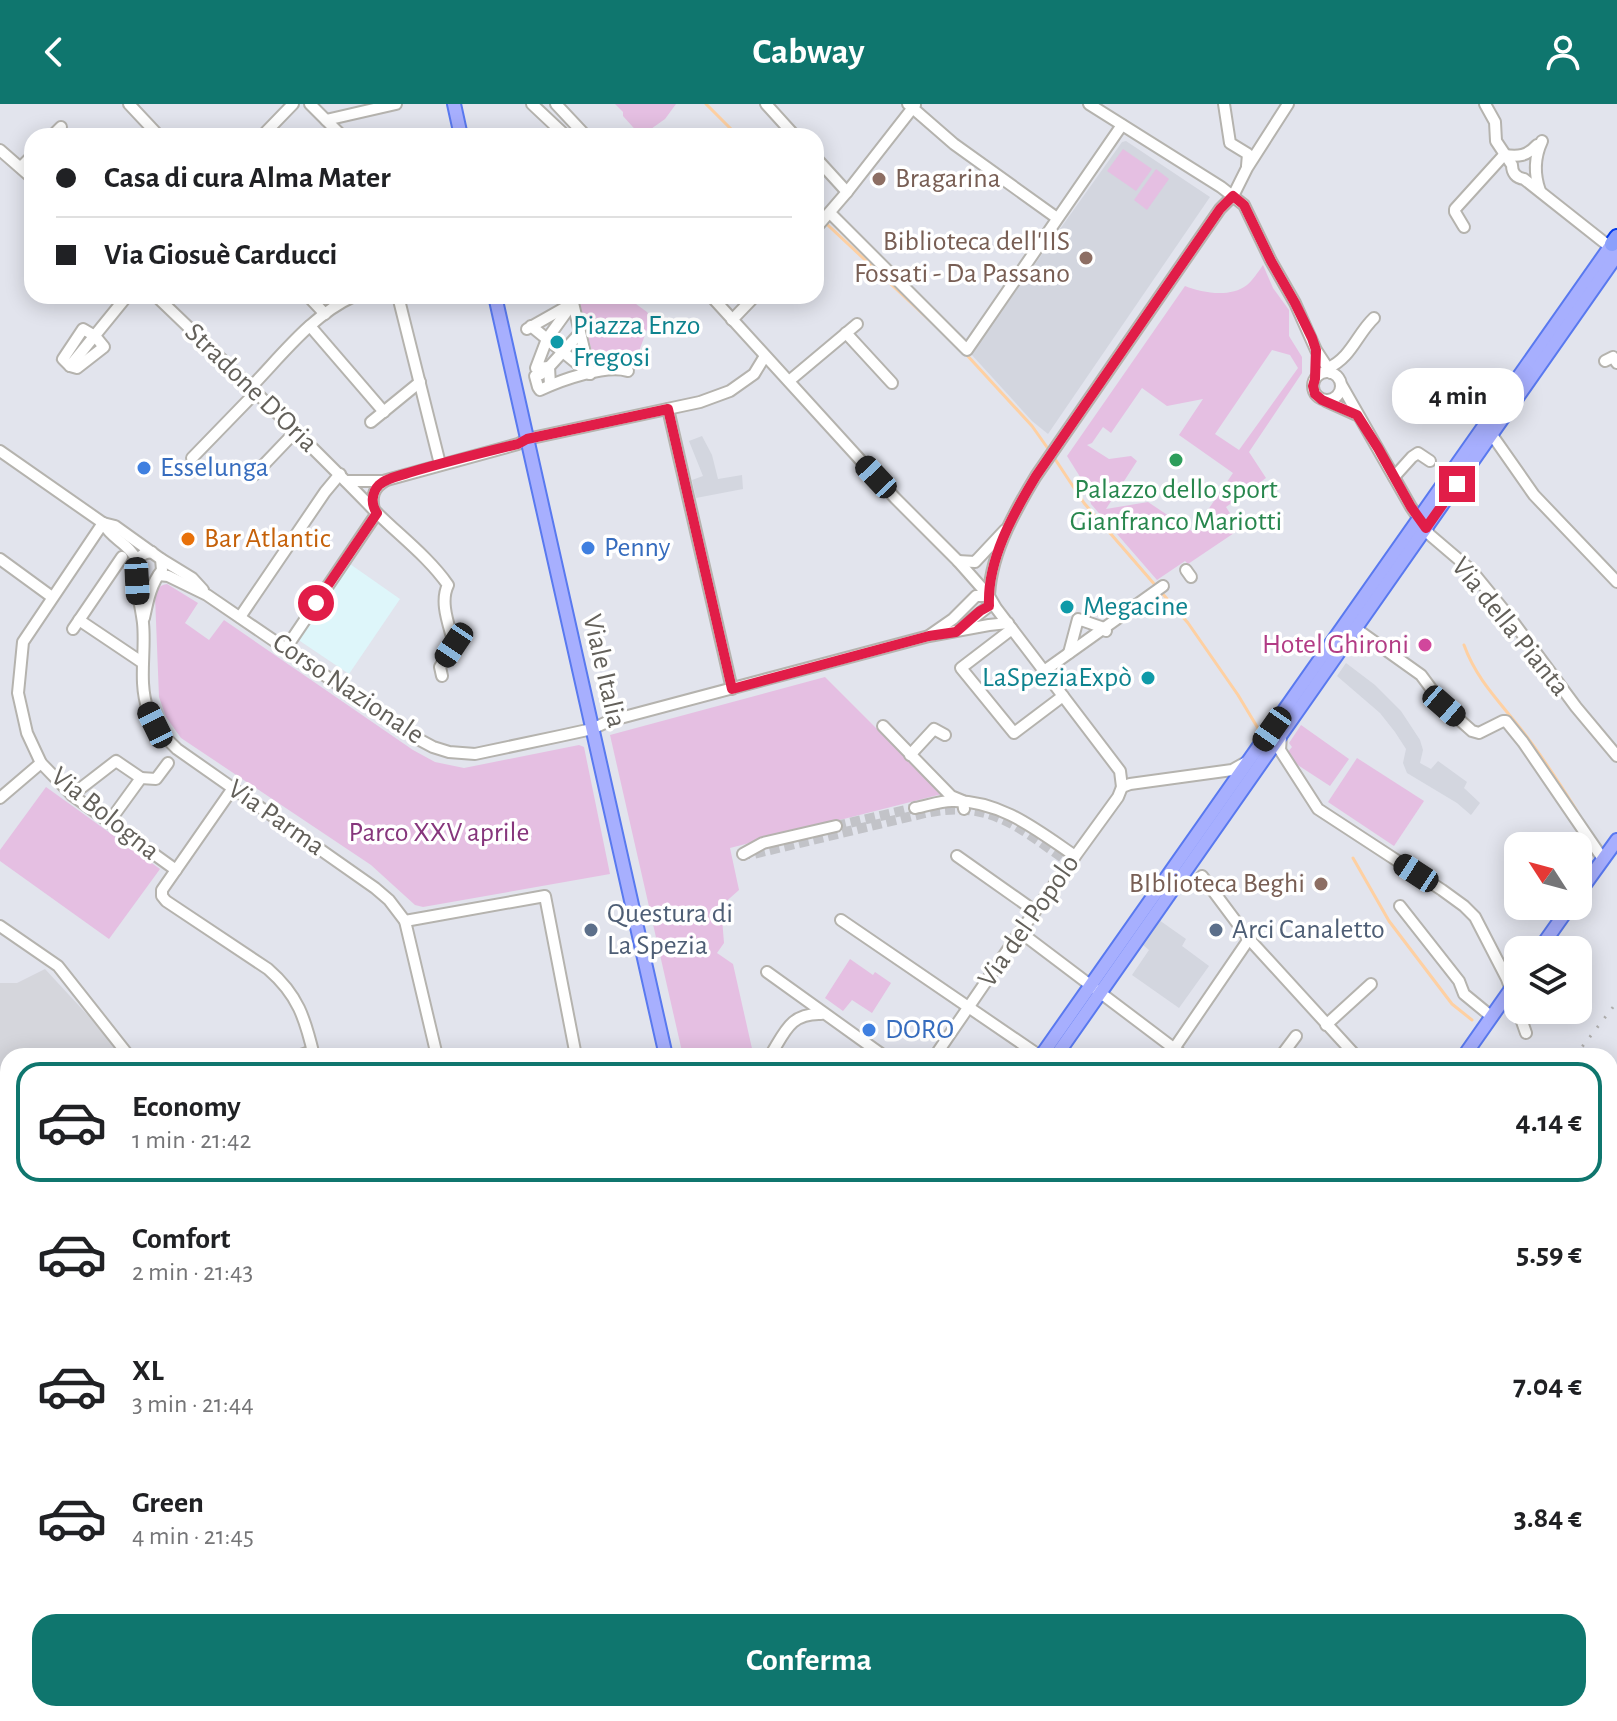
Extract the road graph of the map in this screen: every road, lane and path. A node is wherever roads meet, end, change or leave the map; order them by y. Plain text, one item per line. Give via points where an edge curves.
1 (129, 104) edge
2 (293, 104) edge
3 (310, 104) edge
4 (396, 104) edge
5 (454, 104) edge
6 (556, 104) edge
7 (766, 104) edge
8 (1089, 104) edge
9 (1224, 104) edge
10 (1288, 104) edge
11 (1485, 104) edge
12 (537, 105) edge
13 (912, 105) edge
14 (326, 120) junction
15 (1122, 125) junction
16 (152, 128) edge
17 (270, 128) edge
18 (334, 128) edge
19 (459, 128) edge
20 (559, 128) edge
21 (578, 128) edge
22 (788, 128) edge
23 (0, 150) edge
24 (1504, 155) junction
25 (24, 164) edge
26 (21, 167) junction
27 (824, 167) edge
28 (1247, 168) junction
29 (24, 170) edge
30 (847, 192) junction
31 (1233, 196) junction
32 (830, 213) junction
33 (1057, 218) junction
34 (824, 220) edge
35 (1464, 227) dead end
36 (1614, 246) edge
37 (121, 304) edge
38 (164, 304) edge
39 (316, 304) edge
40 (339, 304) edge
41 (400, 304) edge
42 (497, 304) edge
43 (571, 304) edge
44 (572, 304) edge
45 (573, 304) edge
46 (718, 304) edge
47 (747, 304) edge
48 (325, 314) junction
49 (1374, 318) dead end
50 (732, 320) junction
51 (857, 324) dead end
52 (310, 326) junction
53 (580, 333) junction
54 (846, 333) junction
55 (547, 339) junction
56 (1316, 350) junction
57 (562, 351) junction
58 (765, 356) junction
59 (70, 366) dead end
60 (1330, 370) junction
61 (540, 371) junction
62 (628, 371) dead end
63 (590, 374) junction
64 (1315, 379) junction
65 (789, 381) junction
66 (420, 382) junction
67 (892, 383) dead end
68 (550, 385) junction
69 (1342, 386) junction
70 (253, 389) junction
71 (1326, 401) junction
72 (668, 409) junction
73 (384, 412) junction
74 (1357, 415) junction
75 (371, 422) dead end
76 (296, 431) junction
77 (1492, 435) junction
78 (527, 439) junction
79 (0, 451) edge
80 (192, 458) dead end
81 (1430, 461) dead end
82 (440, 464) junction
83 (254, 475) dead end
84 (343, 477) junction
85 (1394, 477) junction
86 (385, 480) junction
87 (376, 512) junction
88 (1011, 522) junction
89 (103, 523) junction
90 (1422, 524) junction
91 (157, 555) junction
92 (122, 557) dead end
93 (0, 559) edge
94 (958, 561) junction
95 (138, 564) junction
96 (158, 576) junction
97 (1617, 582) edge
98 (1159, 589) dead end
99 (207, 595) junction
100 (989, 596) junction
101 (52, 597) junction
102 (240, 617) junction
103 (143, 625) junction
104 (1010, 626) junction
105 (1355, 628) junction
106 (1105, 631) junction
107 (956, 632) junction
108 (929, 636) junction
109 (286, 648) junction
110 (1069, 653) junction
111 (143, 663) junction
112 (1044, 671) junction
113 (442, 676) dead end
114 (732, 689) junction
115 (1063, 696) junction
116 (883, 726) dead end
117 (592, 729) junction
118 (1282, 732) junction
119 (945, 735) dead end
120 (910, 755) junction
121 (172, 756) junction
122 (1617, 756) edge
123 (1251, 759) junction
124 (41, 763) junction
125 (141, 778) junction
126 (1122, 787) junction
127 (233, 788) junction
128 (72, 795) junction
129 (0, 798) edge
130 (964, 805) junction
131 (915, 808) tunnel mouth
132 (109, 822) junction
133 (836, 826) tunnel mouth
134 (1617, 840) edge
135 (743, 854) dead end
136 (957, 856) dead end
137 (1075, 856) junction
138 (1603, 859) junction
139 (176, 870) junction
140 (1592, 874) edge
141 (1202, 876) dead end
142 (1400, 906) dead end
143 (1035, 911) junction
144 (841, 920) dead end
145 (405, 921) junction
146 (0, 926) edge
147 (1020, 932) junction
148 (1249, 939) junction
149 (767, 972) dead end
150 (1504, 973) edge
151 (1371, 984) dead end
152 (1095, 990) junction
153 (1504, 1000) edge
154 (969, 1006) junction
155 (823, 1014) junction
156 (1492, 1017) junction
157 (1524, 1024) edge
158 (1326, 1025) junction
159 (1526, 1033) dead end
160 (1296, 1036) dead end
161 (123, 1048) edge
162 (312, 1048) edge
163 (435, 1048) edge
164 (574, 1048) edge
165 (664, 1048) edge
166 (775, 1048) edge
167 (872, 1048) edge
168 (940, 1048) edge
169 (1029, 1048) edge
170 (1047, 1048) edge
171 (1061, 1048) edge
172 (1166, 1048) edge
173 (1174, 1048) edge
174 (1287, 1048) edge
175 (1348, 1048) edge
176 (1470, 1048) edge

1 - 16 street
2 - 17 street
3 - 14 street
4 - 14 street
5 - 19 main road
6 - 21 street
7 - 22 street
8 - 15 street
9 - 28 street via 1230,143 1248,154
10 - 28 street
11 - 24 street
12 - 20 street
13 - 30 street
13 - 33 street via 954,144
14 - 18 street
15 - 31 street
15 - 33 street
23 - 26 street
24 - 35 street via 1455,209
24 - 36 street via 1525,166 1540,193
25 - 26 street
26 - 29 street
27 - 30 street
28 - 31 street
30 - 32 street
31 - 56 street via 1244,205
31 - 88 street via 1042,467
32 - 33 street via 967,350
32 - 34 street
36 - 77 main road
36 - 90 main road
37 - 59 street
38 - 70 street, Stradone D'Oria
39 - 48 street
40 - 48 street
41 - 66 street
42 - 78 main road, Viale Italia
43 - 55 street via 529,328
44 - 55 street
45 - 53 street
46 - 50 street
47 - 50 street
48 - 52 street
49 - 60 street
50 - 58 street
51 - 54 street
52 - 70 street
52 - 73 street
53 - 57 street
53 - 63 street
54 - 65 street
54 - 67 street
55 - 57 street
55 - 61 street
56 - 60 street
56 - 64 street
57 - 61 street
57 - 63 street
58 - 65 street
58 - 72 street via 754,374 730,391
60 - 64 street
60 - 69 street
61 - 68 street
61 - 68 street via 540,390
62 - 63 street
63 - 68 street
64 - 71 street via 1315,394
65 - 94 street
66 - 73 street
66 - 82 street
69 - 71 street via 1336,398
69 - 74 street, Via della Pianta
70 - 76 street, Stradone D'Oria
70 - 80 street
71 - 74 street
72 - 78 street
72 - 114 street
73 - 75 street
74 - 85 street, Via della Pianta
76 - 83 street
76 - 84 street, Stradone D'Oria
77 - 90 main road
77 - 97 street via 1534,495
78 - 82 street
78 - 117 main road, Viale Italia
79 - 89 street, Corso Nazionale
81 - 85 street via 1418,453
82 - 86 street
84 - 86 street
84 - 87 street, Stradone D'Oria
84 - 102 street via 325,492
85 - 90 street, Via della Pianta
86 - 87 street via 373,494
87 - 109 street
87 - 113 street, Stradone D'Oria via 448,585 445,608 454,645 440,667
88 - 94 street via 982,557
88 - 100 street
89 - 91 street, Corso Nazionale
89 - 95 street, Corso Nazionale
89 - 101 street, Via Bologna
90 - 105 main road
90 - 122 street, Via della Pianta via 1471,570
90 - 123 main road
91 - 95 street via 143,554
91 - 96 street via 163,565
91 - 99 street, Corso Nazionale
92 - 111 street via 76,624
93 - 101 street
94 - 100 street
95 - 96 street, Corso Nazionale via 143,576
95 - 103 street, Via Parma
96 - 99 street, Corso Nazionale
96 - 103 street, Via Parma
98 - 106 street
99 - 102 street, Corso Nazionale
100 - 104 street
100 - 107 street via 989,606
100 - 108 street via 976,596
101 - 124 street, Via Bologna via 23,642 18,693
102 - 109 street, Corso Nazionale
103 - 111 street, Via Parma
104 - 107 street, Corso Nazionale
104 - 112 street
104 - 115 street via 961,668 1014,733
105 - 118 main road
105 - 138 street via 1421,675 1472,731 1506,721
106 - 110 street
106 - 110 street via 1078,619
107 - 108 street, Corso Nazionale
108 - 114 street, Corso Nazionale
109 - 117 street, Corso Nazionale via 418,739 449,752 486,752
110 - 112 street
111 - 121 street, Via Parma via 148,710
112 - 115 street
114 - 117 street, Corso Nazionale
115 - 126 street via 1120,771
116 - 120 street
117 - 165 main road, Viale Italia
118 - 150 street via 1280,750 1318,809 1469,910
118 - 152 main road via 1183,876
119 - 120 street via 934,729
120 - 130 street
121 - 125 street via 156,779
121 - 127 street, Via Parma
123 - 126 street via 1232,770
123 - 152 main road
124 - 128 street, Via Bologna
124 - 129 street
125 - 128 street via 116,761
125 - 132 street
126 - 137 street, Via del Popolo
127 - 139 street
127 - 145 street, Via Parma via 375,888
128 - 132 street, Via Bologna
130 - 131 street via 942,802
130 - 137 street via 1005,811
132 - 139 street, Via Bologna
133 - 135 street via 763,843
134 - 138 main road
136 - 143 street
137 - 143 street, Via del Popolo
138 - 140 main road
139 - 162 street, Via Bologna via 162,896 281,980 298,1004
141 - 148 street
142 - 156 street via 1464,994
143 - 147 street, Via del Popolo
144 - 154 street
145 - 163 street, Via Parma
145 - 164 street via 545,896
146 - 161 street via 58,966
147 - 152 street
147 - 154 street, Via del Popolo
148 - 158 street
148 - 173 street
149 - 155 street
151 - 158 street
152 - 170 main road
152 - 171 main road
152 - 172 street
153 - 156 main road
154 - 168 street, Via del Popolo
154 - 169 street
155 - 166 street via 795,1019
155 - 167 street
156 - 176 main road
157 - 159 street
158 - 175 street
160 - 174 street

